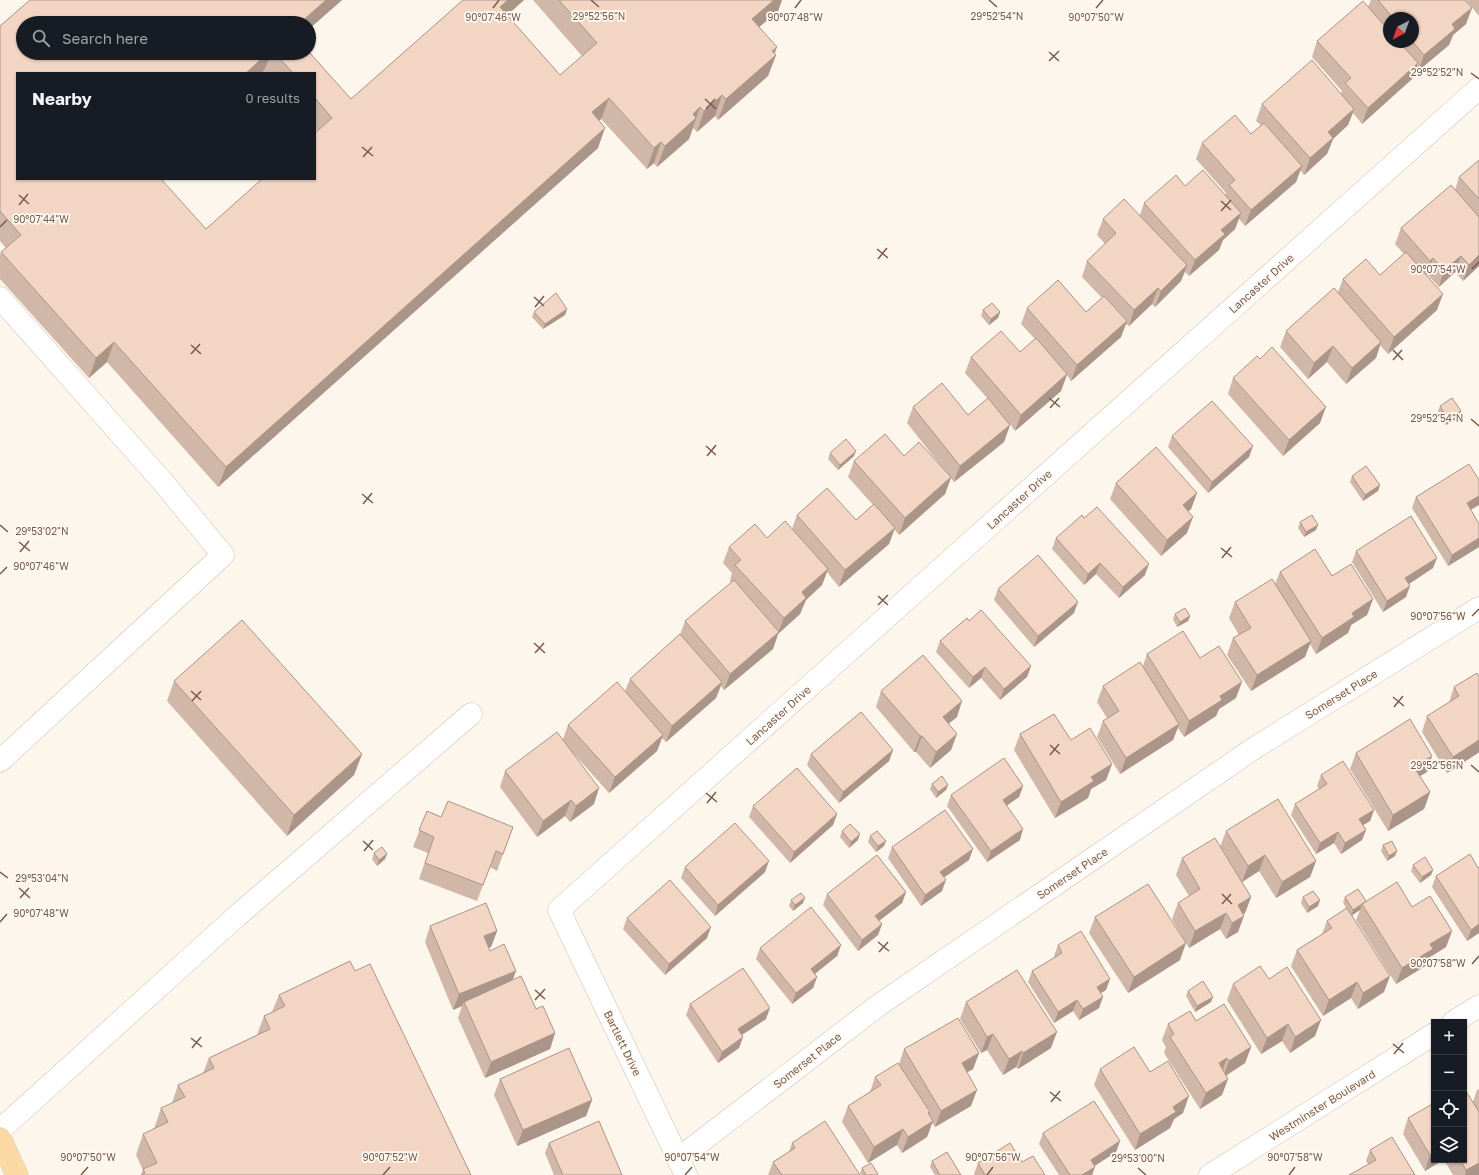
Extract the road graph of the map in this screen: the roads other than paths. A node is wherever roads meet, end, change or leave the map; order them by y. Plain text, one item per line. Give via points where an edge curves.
1 (1479, 88) edge
2 (0, 298) edge
3 (1479, 608) edge
4 (471, 714) dead end
5 (0, 761) edge
6 (559, 910) joint
7 (1479, 1006) edge
8 (1458, 1019) edge
9 (1431, 1036) edge
10 (0, 1130) edge
11 (0, 1138) edge
12 (10, 1164) edge
13 (682, 1167) edge
14 (1210, 1175) edge

1 - 6 street, Lancaster Drive
2 - 5 street via 162,481 223,555
3 - 13 street, Somerset Place via 1256,747 879,1005
4 - 10 street via 238,915
6 - 13 street, Bartlett Drive
7 - 8 street
9 - 14 street, Westminster Boulevard
11 - 12 main road

